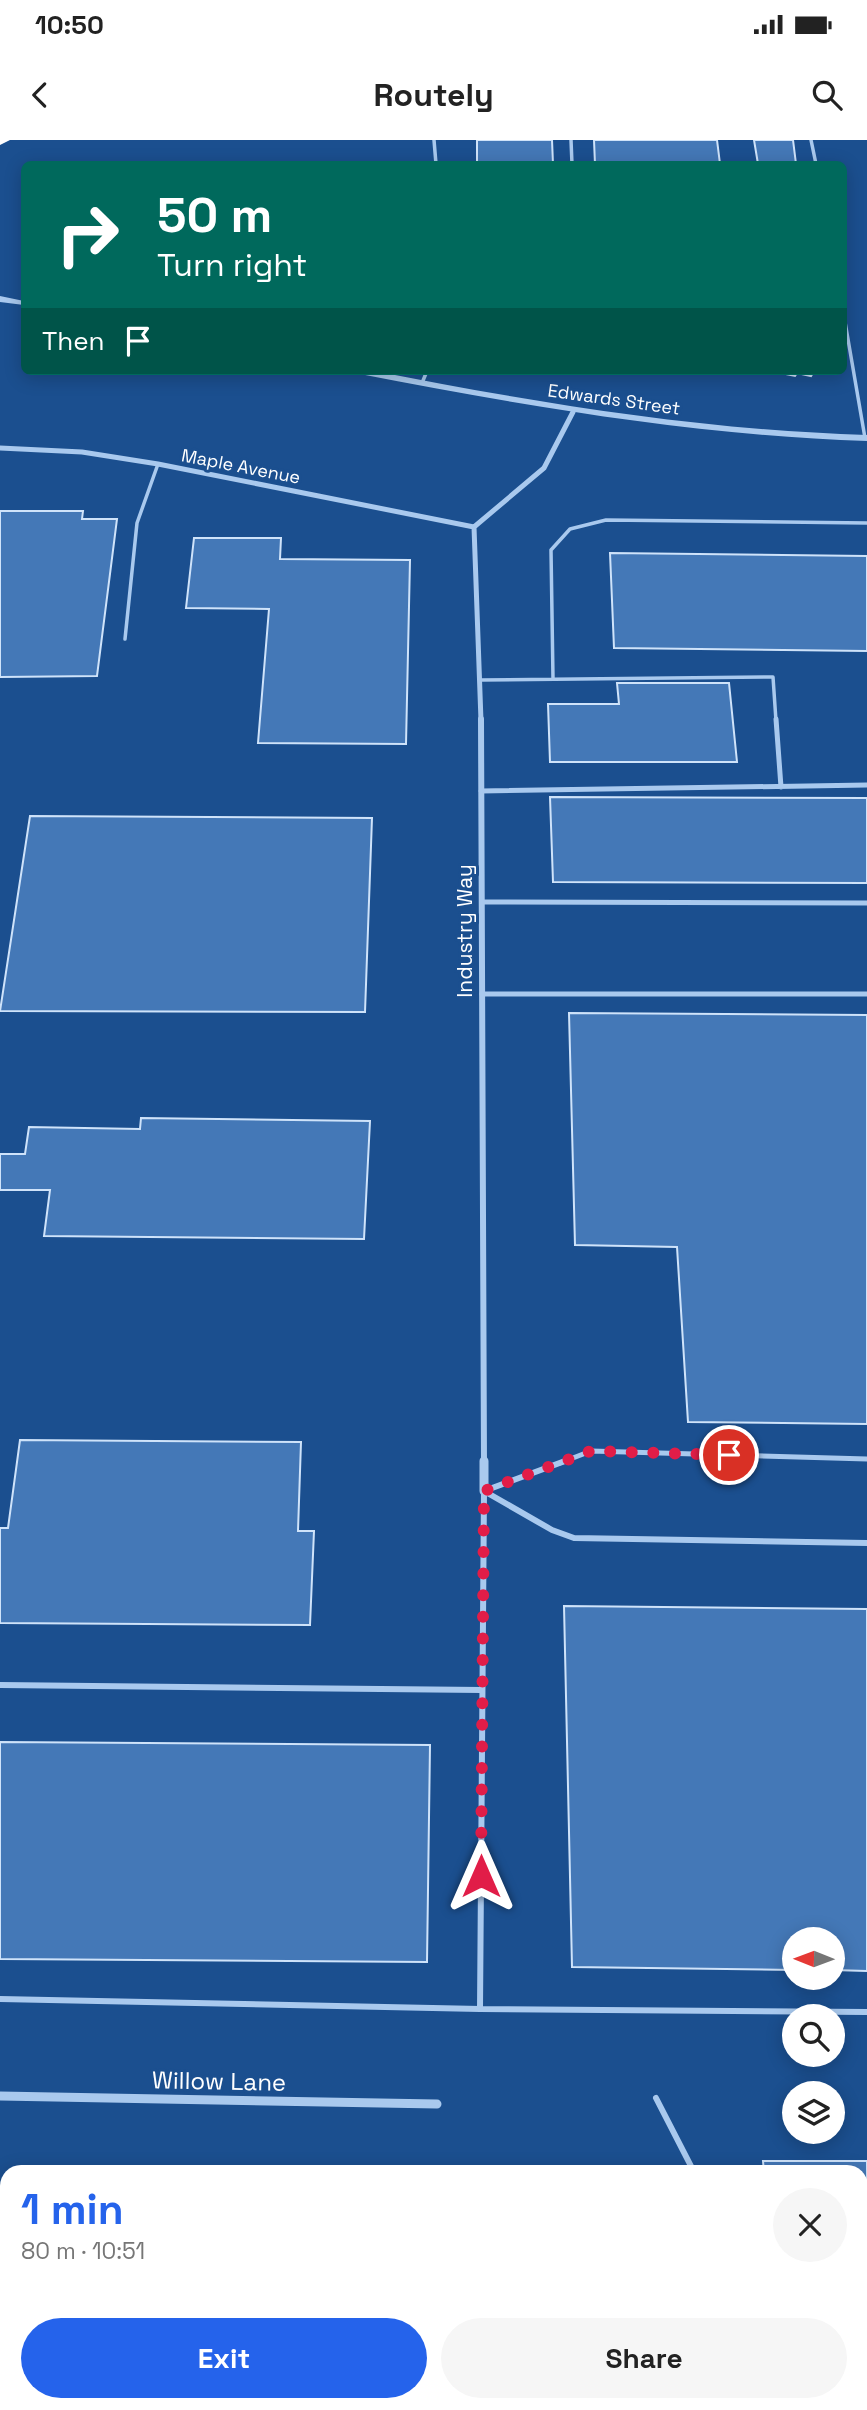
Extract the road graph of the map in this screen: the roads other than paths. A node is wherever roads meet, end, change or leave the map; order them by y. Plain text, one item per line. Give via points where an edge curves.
1 (434, 140) edge
2 (571, 140) edge
3 (811, 140) edge
4 (436, 161) edge
5 (572, 161) edge
6 (815, 161) edge
7 (0, 299) edge
8 (21, 302) edge
9 (847, 341) edge
10 (381, 375) edge
11 (425, 375) edge
12 (422, 383) junction
13 (573, 412) junction
14 (866, 439) edge
15 (0, 448) edge
16 (158, 464) junction
17 (867, 523) edge
18 (474, 527) junction
19 (125, 639) dead end
20 (553, 679) junction
21 (481, 680) junction
22 (867, 785) edge
23 (781, 787) junction
24 (481, 791) junction
25 (482, 902) junction
26 (867, 903) edge
27 (482, 994) junction
28 (867, 994) edge
29 (867, 1459) edge
30 (484, 1491) junction
31 (867, 1543) edge
32 (0, 1685) edge
33 (482, 1690) junction
34 (0, 1999) edge
35 (480, 2009) junction
36 (867, 2012) edge
37 (0, 2096) edge
38 (656, 2098) dead end
39 (437, 2104) dead end
40 (690, 2165) edge

1 - 4 lane
2 - 5 lane
3 - 6 lane
7 - 8 street
9 - 14 lane
10 - 12 street, Edwards Street
11 - 12 lane
12 - 13 street, Edwards Street
13 - 14 street, Edwards Street via 727,430
13 - 18 street via 544,468
15 - 16 street, Maple Avenue via 82,452
16 - 18 street, Maple Avenue
16 - 19 lane via 137,523
17 - 20 lane via 606,520 570,529 551,550
18 - 21 street, Industry Way
20 - 21 lane
20 - 23 lane via 773,677
21 - 24 street, Industry Way
22 - 23 lane
23 - 24 lane
24 - 25 street, Industry Way
25 - 26 lane
25 - 27 street, Industry Way
27 - 28 lane
27 - 30 street, Industry Way
29 - 30 lane via 591,1451
30 - 31 lane via 574,1538
30 - 33 lane
32 - 33 lane
33 - 35 lane
34 - 35 lane
35 - 36 lane
37 - 39 street, Willow Lane
38 - 40 lane

